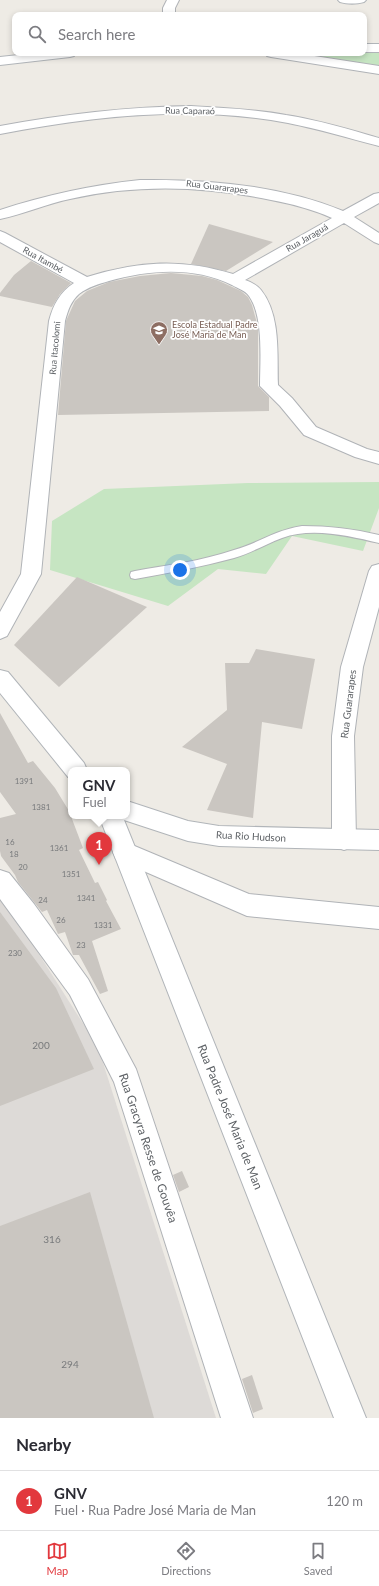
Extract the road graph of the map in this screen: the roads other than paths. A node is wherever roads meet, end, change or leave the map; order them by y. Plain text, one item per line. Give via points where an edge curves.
1 (344, 0) edge
2 (360, 0) edge
3 (367, 48) edge
4 (379, 48) edge
5 (44, 56) edge
6 (290, 56) edge
7 (0, 61) edge
8 (379, 70) edge
9 (0, 130) edge
10 (379, 142) edge
11 (379, 197) edge
12 (0, 215) edge
13 (343, 217) junction
14 (0, 236) edge
15 (379, 239) edge
16 (234, 279) junction
17 (86, 283) junction
18 (379, 458) edge
19 (379, 539) edge
20 (379, 571) edge
21 (135, 575) dead end
22 (0, 631) edge
23 (0, 678) edge
24 (74, 767) edge
25 (130, 812) edge
26 (112, 819) edge
27 (344, 840) junction
28 (379, 840) edge
29 (125, 852) junction
30 (0, 881) edge
31 (379, 918) edge
32 (237, 1418) edge
33 (350, 1418) edge

1 - 2 street
3 - 4 street
5 - 7 street
6 - 8 street
9 - 10 street, Rua Caparaó via 84,116 142,111 206,111 301,122
11 - 13 street, Rua Jaraguá
12 - 13 street, Rua Guararapes via 61,196 105,188 190,183 274,196 314,206
13 - 15 street, Rua Guararapes
13 - 16 street, Rua Jaraguá
14 - 17 street, Rua Itambé
16 - 17 street, Rua Itacolomi via 180,267 147,267 116,273
16 - 18 street, Rua Itacolomi via 256,293 264,312 269,386 310,431
17 - 22 street, Rua Itacolomi via 69,295 57,317 30,574
19 - 21 lane via 326,531 290,532 233,555
20 - 27 street, Rua Guararapes via 352,667 343,736
23 - 24 street
25 - 27 street, Rua Rio Hudson via 188,830 219,836
26 - 29 street, Rua Padre José Maria de Man
27 - 28 street, Rua Rio Hudson
29 - 31 street via 247,905
29 - 33 street, Rua Padre José Maria de Man
30 - 32 street, Rua Gracyra Resse de Gouvêa via 79,987 126,1078

